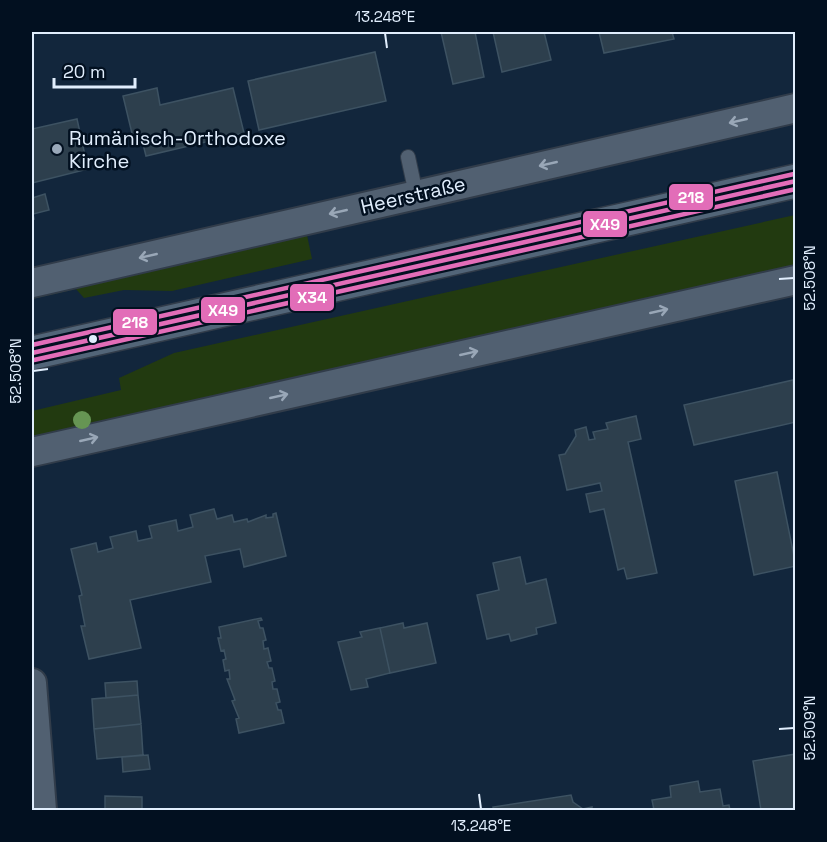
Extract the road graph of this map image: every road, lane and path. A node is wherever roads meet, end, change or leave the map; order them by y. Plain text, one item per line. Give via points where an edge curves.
1 (795, 108) edge
2 (408, 157) dead end
3 (795, 181) edge
4 (416, 194) junction
5 (795, 280) edge
6 (32, 283) edge
7 (32, 353) edge
8 (32, 452) edge
9 (32, 683) edge
10 (42, 810) edge

1 -> 4 street, Heerstraße
2 - 4 lane
3 - 7 main road
4 -> 6 street, Heerstraße
8 -> 5 street
9 - 10 street

